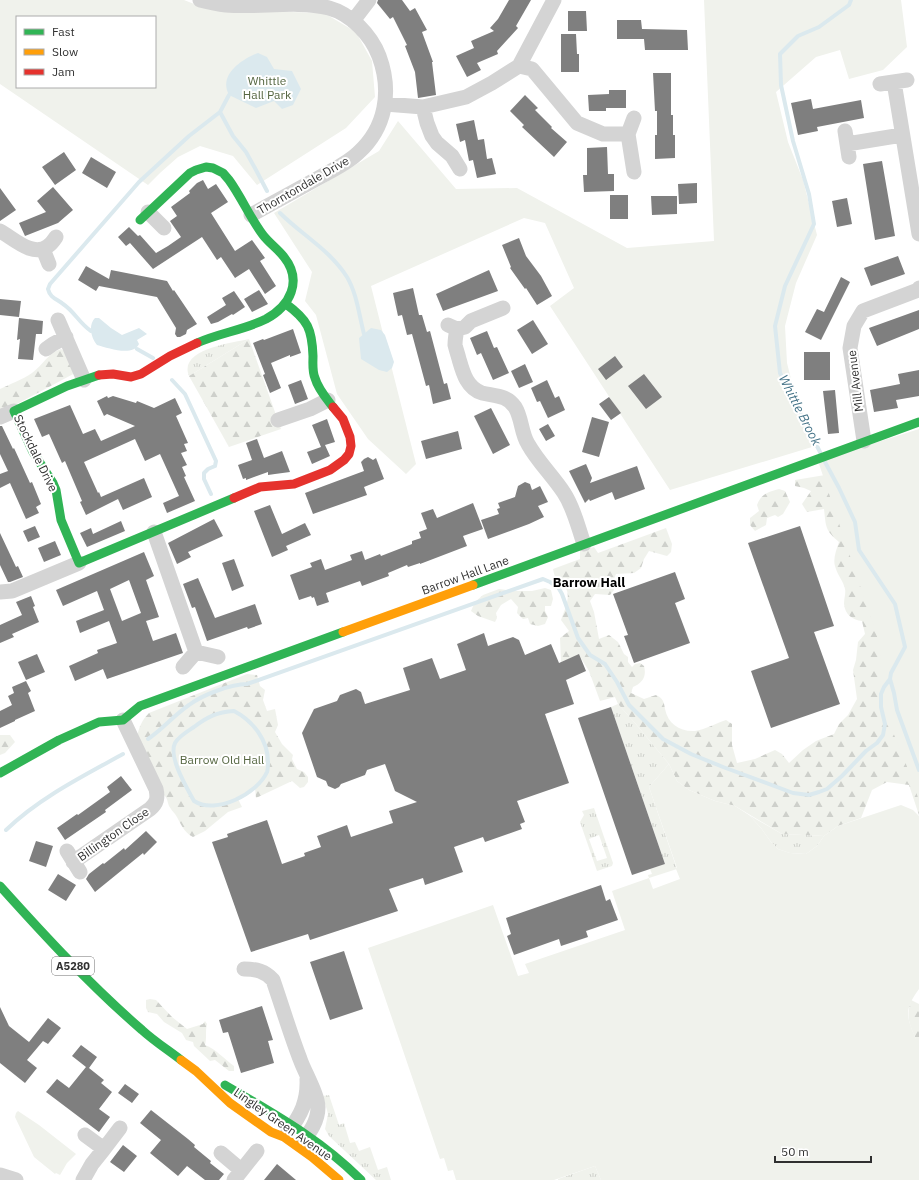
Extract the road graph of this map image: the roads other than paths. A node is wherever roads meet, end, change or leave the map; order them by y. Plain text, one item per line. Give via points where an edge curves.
1 (200, 0) edge
2 (369, 0) edge
3 (554, 0) edge
4 (354, 21) junction
5 (519, 66) junction
6 (894, 82) dead end
7 (385, 104) junction
8 (423, 107) junction
9 (634, 118) dead end
10 (628, 134) junction
11 (902, 134) junction
12 (847, 144) dead end
13 (460, 169) dead end
14 (634, 172) dead end
15 (251, 215) junction
16 (144, 216) joint
17 (164, 228) dead end
18 (0, 231) edge
19 (919, 234) edge
20 (56, 237) dead end
21 (43, 249) junction
22 (49, 264) dead end
23 (919, 288) edge
24 (286, 304) junction
25 (505, 309) dead end
26 (58, 320) dead end
27 (66, 337) junction
28 (46, 349) dead end
29 (84, 380) junction
30 (328, 400) junction
31 (14, 411) junction
32 (0, 417) edge
33 (278, 420) dead end
34 (919, 422) edge
35 (864, 441) junction
36 (154, 532) junction
37 (584, 544) junction
38 (79, 563) junction
39 (0, 592) edge
40 (196, 652) junction
41 (218, 657) dead end
42 (183, 667) dead end
43 (123, 720) junction
44 (26, 760) junction
45 (0, 773) edge
46 (5, 781) dead end
47 (73, 862) dead end
48 (0, 879) edge
49 (0, 886) edge
50 (9, 895) junction
51 (244, 969) dead end
52 (196, 1071) junction
53 (307, 1078) junction
54 (120, 1128) dead end
55 (289, 1131) junction
56 (85, 1135) dead end
57 (308, 1135) junction
58 (299, 1148) junction
59 (104, 1149) junction
60 (257, 1151) dead end
61 (221, 1153) dead end
62 (0, 1175) edge
63 (238, 1175) edge
64 (16, 1180) edge
65 (82, 1180) edge
66 (339, 1180) edge
67 (361, 1180) edge

1 - 4 street, Thorntondale Drive via 227,5 308,4 330,8
2 - 4 street
3 - 5 street
4 - 7 street, Thorntondale Drive via 377,51 384,68
5 - 8 street via 466,97
5 - 10 street via 532,69 577,123 603,134
6 - 11 street
7 - 8 street
7 - 15 street, Thorntondale Drive via 370,141 358,154
8 - 13 street via 432,136 452,156
9 - 10 street
10 - 14 street
11 - 12 street
11 - 19 street
15 - 16 street via 223,173 215,168 206,167 190,173
15 - 24 street via 263,235 289,263 293,283 292,293
16 - 17 street
18 - 21 street via 26,247
20 - 21 street
21 - 22 street
23 - 35 street, Mill Avenue via 863,312 854,326 850,348
24 - 29 street, Stockdale Drive via 257,323 199,341 141,374 131,377 106,374
24 - 30 street via 305,319 311,330 314,374 321,392
25 - 37 street via 471,321 465,327 452,327 466,379 476,390 503,397 515,407 526,442 564,493
26 - 27 street
27 - 28 street
27 - 29 street
29 - 31 street, Stockdale Drive
30 - 33 street
30 - 36 street via 341,416 349,435 350,450 341,464 290,485 260,487
31 - 32 street
31 - 38 street, Stockdale Drive via 33,452 53,482 59,511
34 - 35 street, Barrow Hall Lane
35 - 37 street, Barrow Hall Lane
36 - 38 street
36 - 40 street
37 - 43 street, Barrow Hall Lane via 140,706
38 - 39 street via 12,591
40 - 41 street
40 - 42 street
43 - 44 street via 99,722 59,740
43 - 47 street, Billington Close via 156,788 156,803
44 - 45 street
44 - 46 street
48 - 50 street, Lingley Green Avenue / A5280
49 - 50 street, Lingley Green Avenue / A5280
50 - 52 street, Lingley Green Avenue / A5280 via 61,954 100,992 143,1030
51 - 53 street via 263,972 273,980
52 - 55 street, Lingley Green Avenue / A5280 via 232,1088
52 - 55 street, Lingley Green Avenue / A5280 via 230,1103 271,1132
53 - 55 street via 306,1100
53 - 57 street via 318,1106 317,1116
54 - 59 street
55 - 57 street, Lingley Green Avenue / A5280
55 - 58 street, Lingley Green Avenue / A5280
56 - 59 street
57 - 58 street
57 - 67 street, Lingley Green Avenue / A5280 via 342,1161
58 - 66 street, Lingley Green Avenue / A5280
59 - 65 street
60 - 63 street
61 - 63 street
62 - 64 street

